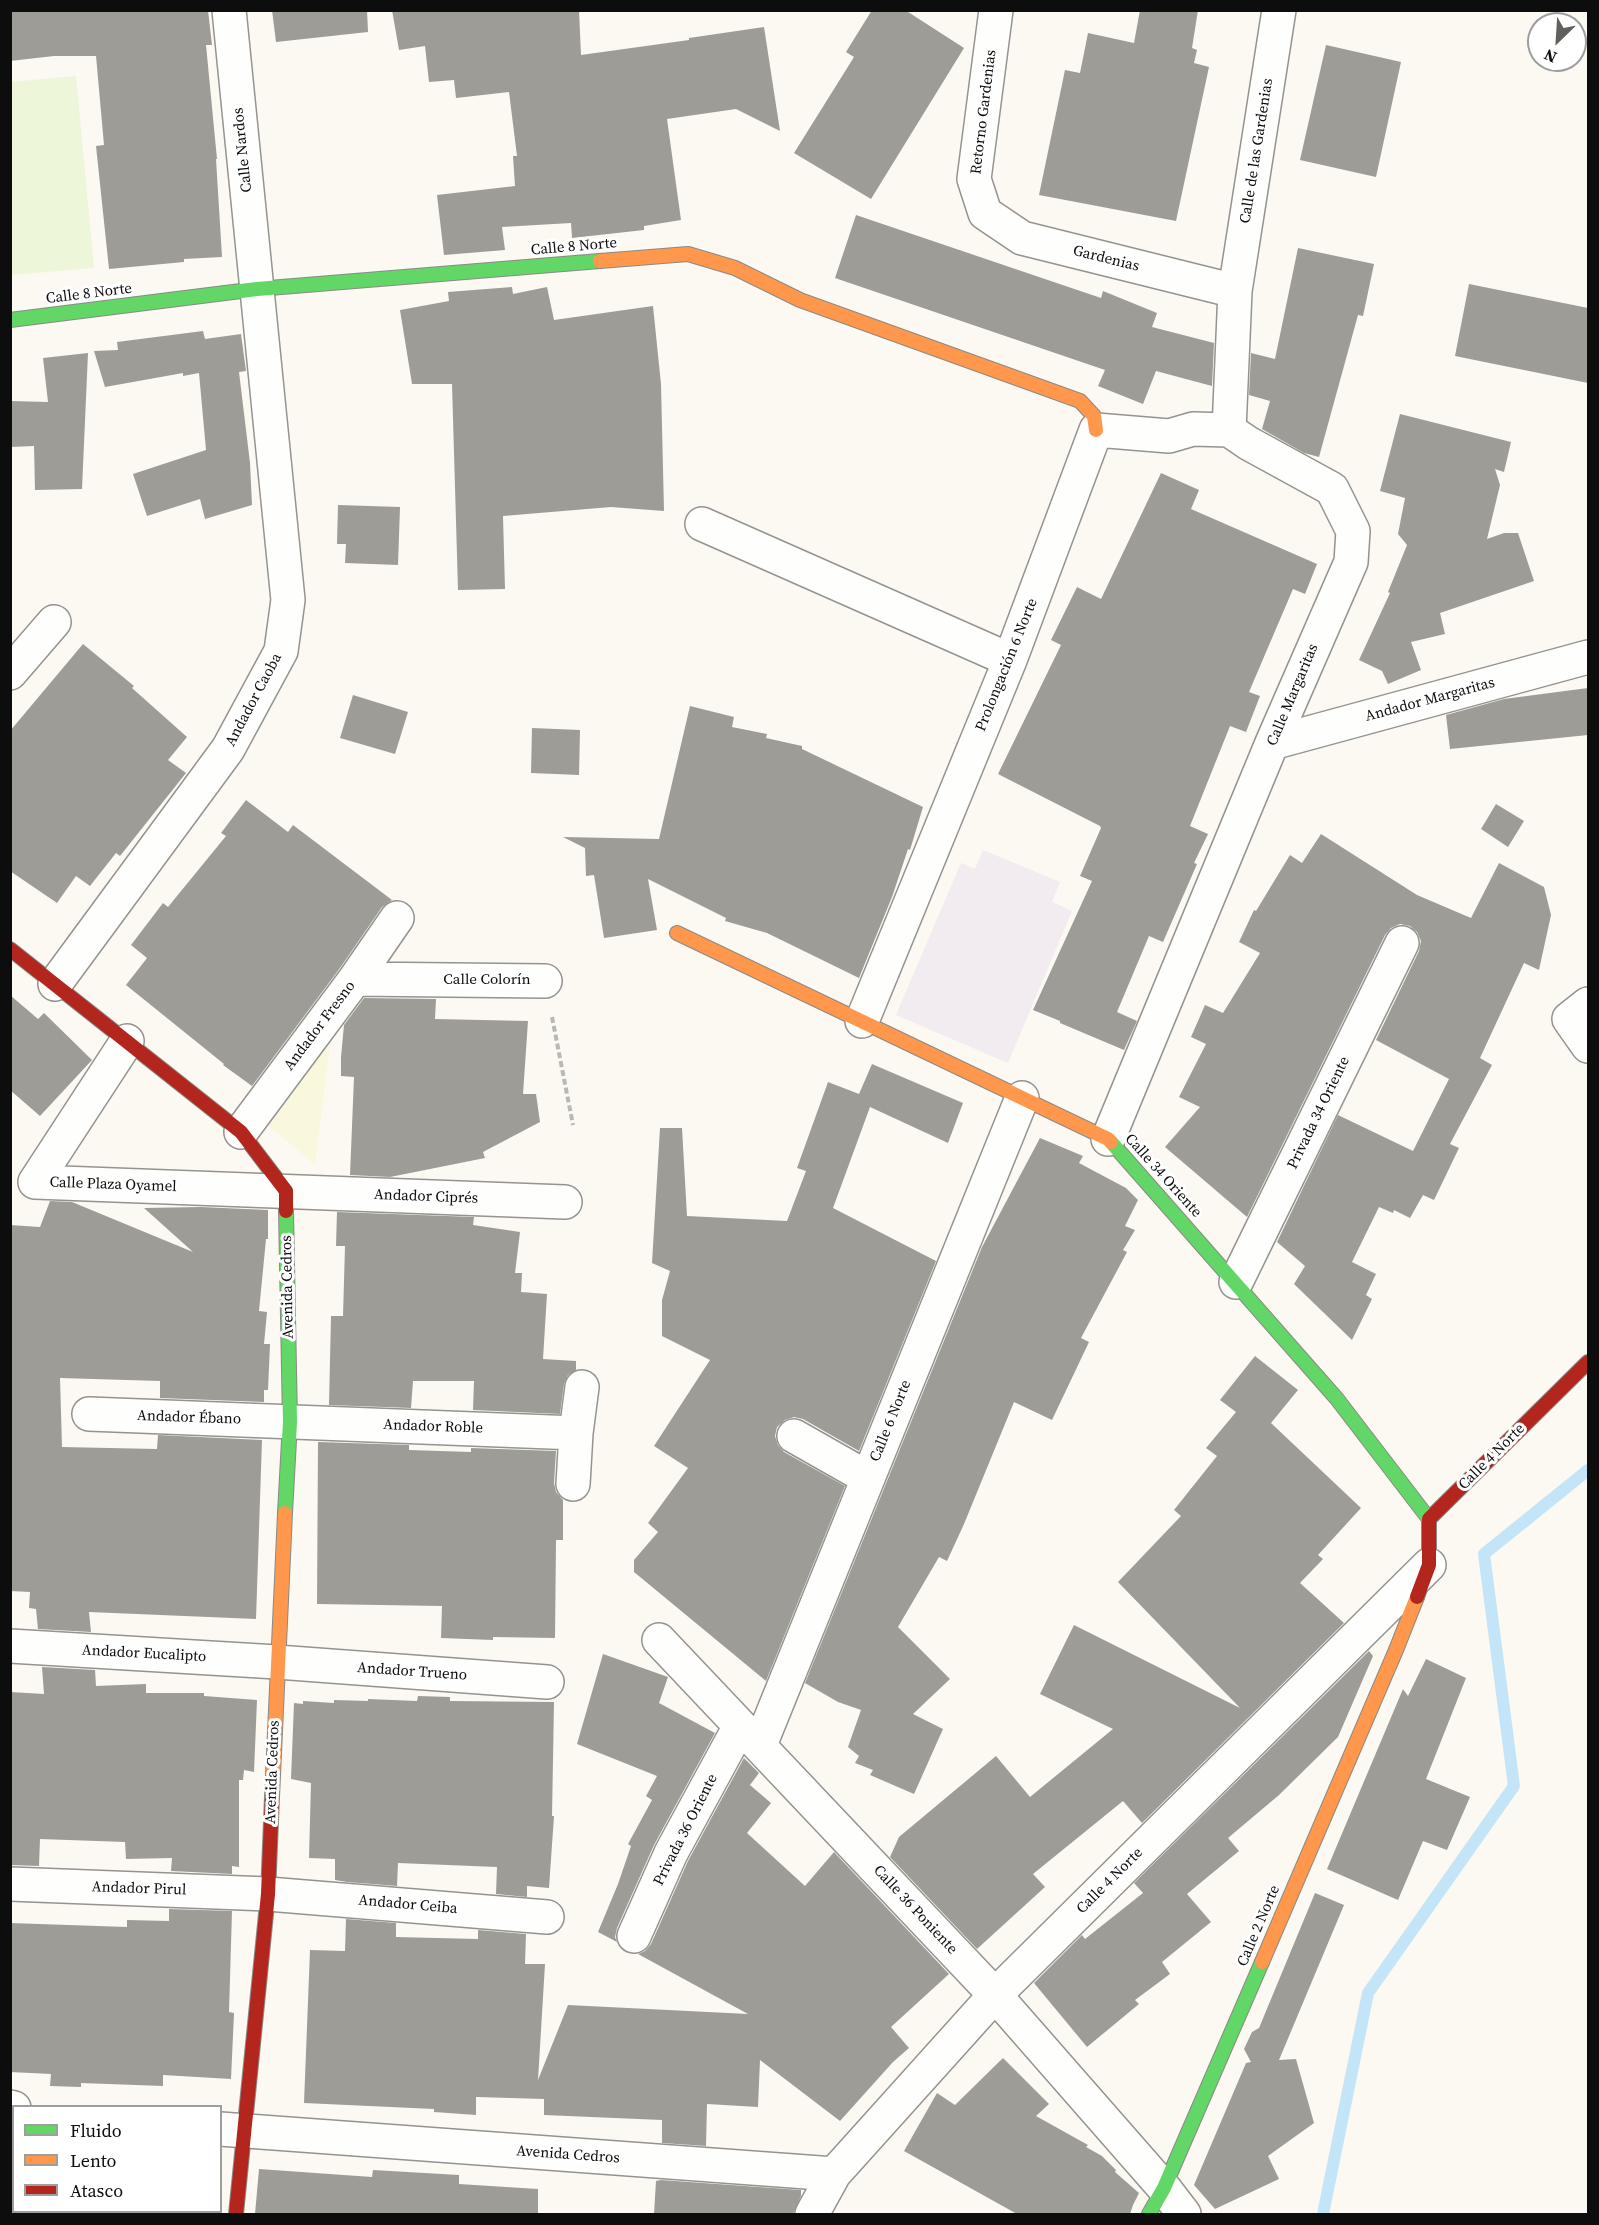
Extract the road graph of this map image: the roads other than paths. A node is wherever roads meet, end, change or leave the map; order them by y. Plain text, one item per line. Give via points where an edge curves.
1 (229, 10) edge
2 (996, 10) edge
3 (1279, 10) edge
4 (985, 213) joint
5 (257, 289) junction
6 (1235, 291) junction
7 (10, 320) edge
8 (1096, 430) junction
9 (1229, 430) junction
10 (702, 524) dead end
11 (54, 622) dead end
12 (1588, 657) edge
13 (1010, 660) junction
14 (10, 673) edge
15 (1272, 743) junction
16 (397, 918) dead end
17 (677, 933) dead end
18 (1402, 944) dead end
19 (10, 949) edge
20 (355, 979) junction
21 (545, 981) road end
22 (55, 984) junction
23 (1579, 1011) edge
24 (862, 1021) junction
25 (127, 1041) junction
26 (1588, 1046) edge
27 (1022, 1098) junction
28 (241, 1132) junction
29 (1107, 1139) junction
30 (286, 1191) junction
31 (565, 1202) dead end
32 (1236, 1282) junction
33 (1588, 1362) edge
34 (582, 1387) dead end
35 (88, 1414) dead end
36 (290, 1422) junction
37 (576, 1433) junction
38 (794, 1436) dead end
39 (868, 1479) junction
40 (573, 1484) dead end
41 (1429, 1519) junction
42 (1429, 1565) junction
43 (659, 1640) dead end
44 (10, 1646) edge
45 (277, 1662) junction
46 (547, 1682) dead end
47 (750, 1736) junction
48 (10, 1884) edge
49 (268, 1894) junction
50 (547, 1917) dead end
51 (634, 1935) dead end
52 (995, 1995) junction
53 (233, 2130) edge
54 (834, 2174) junction
55 (1156, 2201) edge
56 (236, 2214) edge
57 (812, 2214) edge
58 (1184, 2214) edge

1 - 5 street, Calle Nardos
2 - 4 street, Retorno Gardenias via 974,179
3 - 6 street, Calle de las Gardenias
4 - 6 street, Gardenias via 1022,238
5 - 7 street, Calle 8 Norte
5 - 8 street, Calle 8 Norte via 688,254 735,268 800,300 1080,401 1094,416
5 - 22 street, Andador Caoba via 288,600 281,651 228,749
6 - 9 street
8 - 9 street via 1169,436 1193,429
8 - 13 street, Prolongación 6 Norte
9 - 15 street, Calle Margaritas via 1332,489 1353,531 1351,562
10 - 13 street
11 - 14 street
12 - 15 street, Andador Margaritas
13 - 24 street, Prolongación 6 Norte
15 - 29 street, Calle Margaritas
16 - 20 street, Andador Fresno
17 - 24 street, Calle 34 Oriente
18 - 32 street, Privada 34 Oriente
19 - 22 street
20 - 21 street, Calle Colorín
20 - 28 street, Andador Fresno
22 - 25 street
23 - 26 street
24 - 27 street, Calle 34 Oriente
25 - 28 street
25 - 30 street, Calle Plaza Oyamel via 35,1182
27 - 29 street, Calle 34 Oriente
27 - 39 street, Calle 6 Norte
28 - 30 street
29 - 32 street, Calle 34 Oriente
30 - 31 street, Andador Ciprés
30 - 36 street, Avenida Cedros
32 - 41 street, Calle 34 Oriente via 1337,1399
33 - 41 street, Calle 4 Norte
34 - 37 street
35 - 36 street, Andador Ébano
36 - 37 street, Andador Roble
36 - 45 street, Avenida Cedros
37 - 40 street
38 - 39 street
39 - 47 street, Calle 6 Norte
41 - 42 street
42 - 52 street, Calle 4 Norte
42 - 55 street, Calle 2 Norte via 1396,1650
43 - 47 street, Calle 36 Poniente
44 - 45 street, Andador Eucalipto
45 - 46 street, Andador Trueno
45 - 49 street, Avenida Cedros
47 - 51 street, Privada 36 Oriente via 671,1853
47 - 52 street, Calle 36 Poniente
48 - 49 street, Andador Pirul
49 - 50 street, Andador Ceiba
49 - 53 street, Avenida Cedros
52 - 54 street, Calle 4 Norte
52 - 55 street, Calle 36 Poniente
53 - 54 street, Avenida Cedros
53 - 56 street
54 - 57 street, Calle 4 Norte
55 - 58 street, Calle 36 Poniente

